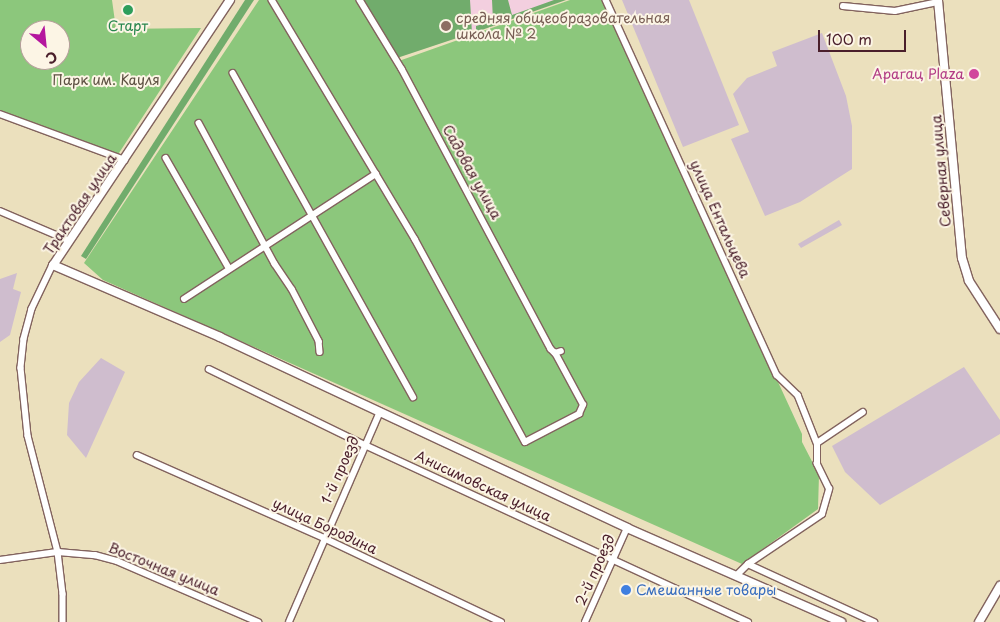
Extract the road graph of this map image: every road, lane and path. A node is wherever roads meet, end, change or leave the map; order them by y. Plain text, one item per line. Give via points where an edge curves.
1 (230, 0) edge
2 (272, 0) edge
3 (360, 0) edge
4 (606, 0) edge
5 (938, 1) edge
6 (843, 6) dead end
7 (232, 73) dead end
8 (0, 114) edge
9 (199, 123) dead end
10 (166, 158) dead end
11 (124, 160) junction
12 (376, 174) junction
13 (0, 211) edge
14 (311, 213) junction
15 (68, 240) junction
16 (264, 244) junction
17 (52, 266) junction
18 (229, 268) junction
19 (184, 298) dead end
20 (1000, 329) edge
21 (320, 352) dead end
22 (209, 369) dead end
23 (413, 397) dead end
24 (380, 412) junction
25 (863, 412) dead end
26 (817, 443) junction
27 (365, 445) junction
28 (137, 456) dead end
29 (627, 528) junction
30 (324, 538) junction
31 (58, 552) junction
32 (614, 559) junction
33 (0, 560) edge
34 (748, 564) junction
35 (736, 576) junction
36 (1000, 586) edge
37 (836, 621) edge
38 (63, 622) edge
39 (258, 622) edge
40 (289, 622) edge
41 (501, 622) edge
42 (585, 622) edge
43 (748, 622) edge
44 (874, 622) edge
45 (980, 622) edge

1 - 11 street, Трактовая улица
2 - 12 street
3 - 12 street, Садовая улица via 402,69 558,352 583,405 579,414 525,442
4 - 26 street, улица Ентальцева via 777,375 798,396
5 - 6 street via 895,11
5 - 20 street, Северная улица via 962,258 969,281
7 - 14 street
8 - 11 street
9 - 16 street
10 - 18 street
11 - 15 street, Трактовая улица
12 - 14 street
13 - 15 street
14 - 16 street
14 - 23 street
15 - 17 street, Трактовая улица
16 - 18 street
16 - 21 street via 319,341
17 - 24 street via 220,337
17 - 31 street, Трактовая улица via 32,309 21,368 28,436
18 - 19 street
22 - 27 street, Анисимовская улица
24 - 27 street, 1-й проезд
24 - 29 street
25 - 26 street
26 - 34 street, улица Ентальцева via 814,454 829,489 822,514
27 - 30 street, 1-й проезд
27 - 32 street, Анисимовская улица
28 - 30 street, улица Бородина
29 - 32 street, 2-й проезд
29 - 35 street
30 - 40 street, 1-й проезд
30 - 41 street, улица Бородина
31 - 33 street, Восточная улица
31 - 38 street, Трактовая улица
31 - 39 street, Восточная улица via 117,560
32 - 42 street, 2-й проезд
32 - 43 street, Анисимовская улица
34 - 35 street, улица Ентальцева
34 - 44 street
35 - 37 street
36 - 45 street

